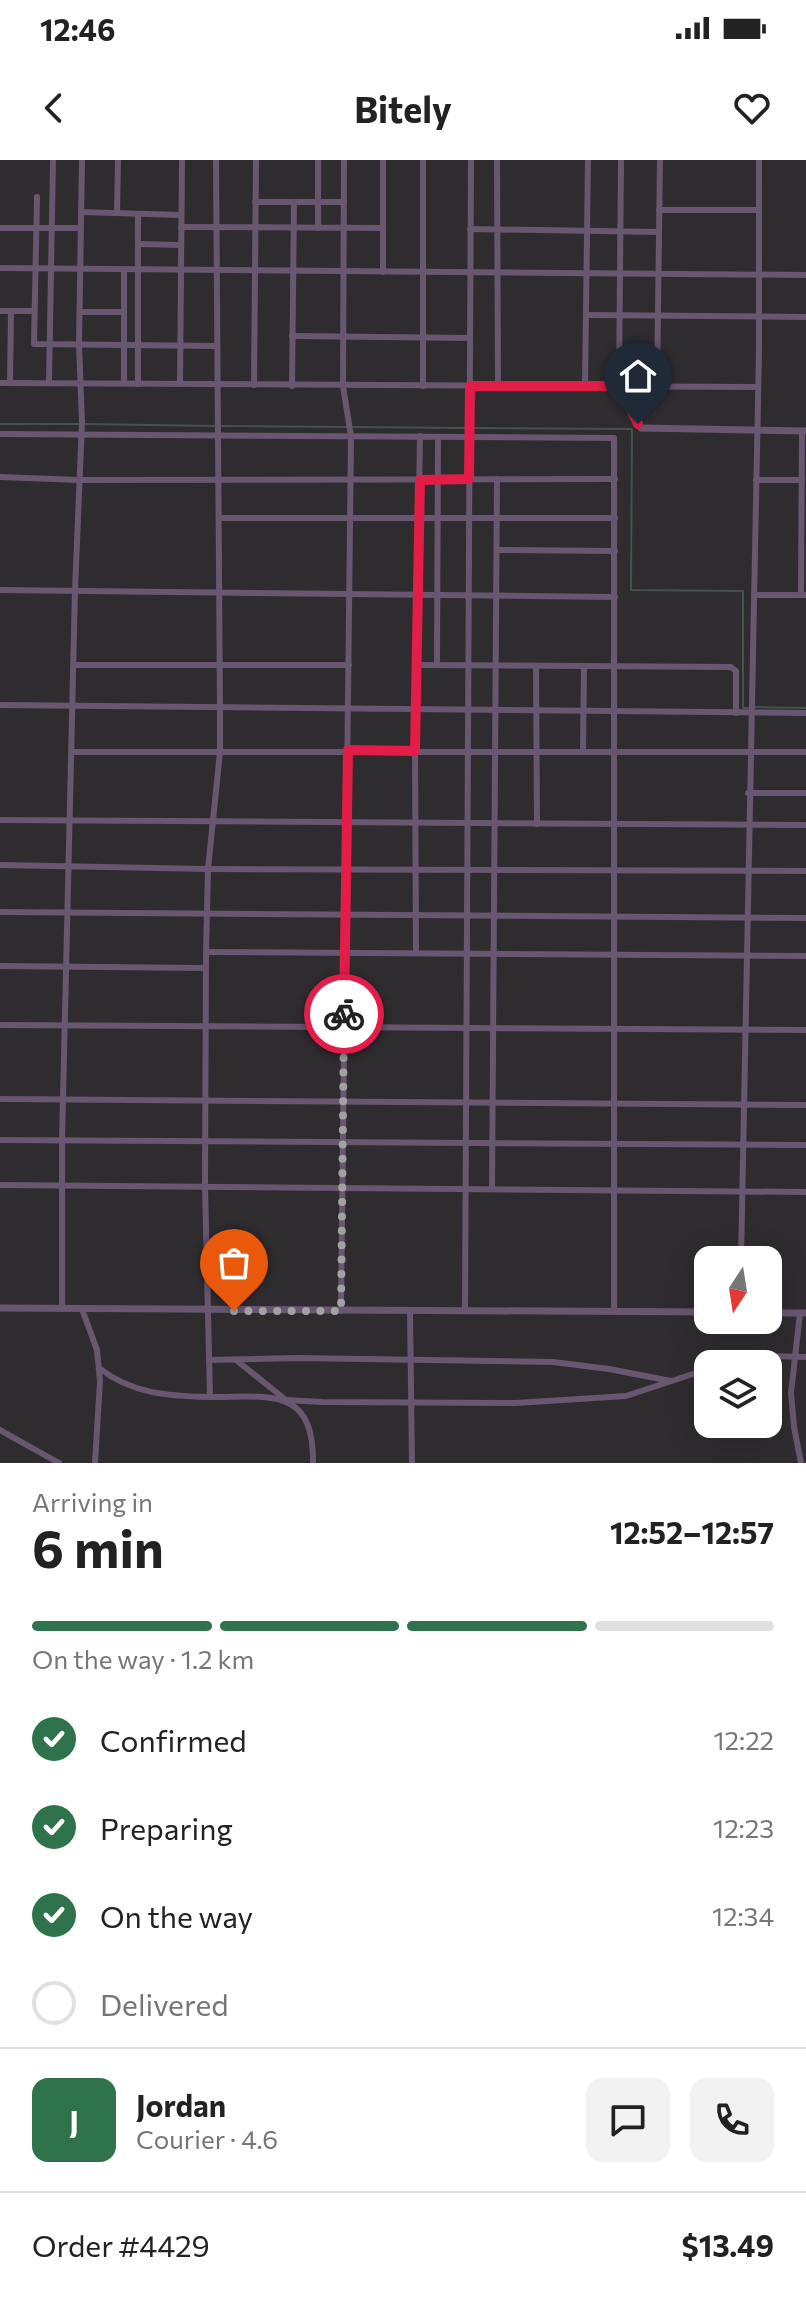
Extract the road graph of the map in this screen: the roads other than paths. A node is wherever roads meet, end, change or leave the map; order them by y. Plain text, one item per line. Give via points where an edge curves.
1 (53, 160) edge
2 (82, 160) edge
3 (118, 160) edge
4 (182, 160) edge
5 (216, 160) edge
6 (256, 160) edge
7 (318, 160) edge
8 (344, 160) edge
9 (383, 160) edge
10 (423, 160) edge
11 (471, 160) edge
12 (497, 160) edge
13 (588, 160) edge
14 (621, 160) edge
15 (660, 160) edge
16 (759, 160) edge
17 (37, 197) dead end
18 (255, 202) junction
19 (294, 202) junction
20 (318, 202) junction
21 (344, 202) junction
22 (659, 210) junction
23 (759, 210) junction
24 (81, 212) junction
25 (117, 213) junction
26 (138, 214) junction
27 (181, 215) junction
28 (181, 227) junction
29 (0, 228) edge
30 (36, 228) junction
31 (52, 228) junction
32 (81, 228) junction
33 (215, 228) junction
34 (255, 228) junction
35 (293, 228) junction
36 (318, 228) junction
37 (344, 228) junction
38 (383, 228) junction
39 (470, 229) junction
40 (498, 229) junction
41 (586, 230) junction
42 (620, 231) junction
43 (659, 232) junction
44 (138, 244) junction
45 (180, 245) junction
46 (0, 268) edge
47 (35, 269) junction
48 (51, 269) junction
49 (80, 269) junction
50 (124, 270) junction
51 (138, 270) junction
52 (180, 270) junction
53 (254, 270) junction
54 (293, 270) junction
55 (216, 271) junction
56 (343, 271) junction
57 (383, 272) junction
58 (424, 272) junction
59 (469, 273) junction
60 (498, 273) junction
61 (586, 273) junction
62 (620, 273) junction
63 (658, 274) junction
64 (758, 275) junction
65 (806, 275) edge
66 (0, 311) edge
67 (11, 311) junction
68 (34, 311) junction
69 (80, 312) junction
70 (124, 312) junction
71 (587, 315) junction
72 (620, 315) junction
73 (658, 315) junction
74 (759, 317) junction
75 (806, 317) edge
76 (292, 336) junction
77 (343, 337) junction
78 (424, 337) junction
79 (470, 338) junction
80 (49, 344) junction
81 (79, 345) junction
82 (124, 345) junction
83 (138, 345) junction
84 (180, 345) junction
85 (217, 346) junction
86 (0, 383) edge
87 (10, 383) junction
88 (49, 383) junction
89 (124, 383) junction
90 (80, 384) junction
91 (138, 384) junction
92 (180, 384) junction
93 (218, 384) junction
94 (254, 385) junction
95 (292, 386) junction
96 (343, 386) junction
97 (423, 386) junction
98 (470, 386) junction
99 (498, 386) junction
100 (585, 386) junction
101 (619, 386) junction
102 (657, 387) junction
103 (758, 387) junction
104 (641, 428) joint
105 (757, 430) junction
106 (804, 431) edge
107 (0, 434) edge
108 (81, 435) junction
109 (219, 435) junction
110 (351, 436) junction
111 (420, 436) junction
112 (438, 437) junction
113 (470, 437) junction
114 (0, 477) edge
115 (438, 479) junction
116 (469, 479) junction
117 (497, 479) junction
118 (615, 479) junction
119 (79, 480) junction
120 (219, 480) junction
121 (350, 480) junction
122 (420, 480) junction
123 (756, 480) junction
124 (804, 480) edge
125 (220, 518) junction
126 (350, 518) junction
127 (420, 518) junction
128 (437, 518) junction
129 (470, 518) junction
130 (497, 518) junction
131 (615, 518) junction
132 (497, 550) junction
133 (615, 551) junction
134 (0, 590) edge
135 (75, 590) junction
136 (220, 592) junction
137 (349, 594) junction
138 (417, 595) junction
139 (437, 595) junction
140 (468, 595) junction
141 (754, 595) junction
142 (804, 595) edge
143 (496, 596) junction
144 (615, 597) junction
145 (74, 665) junction
146 (220, 665) junction
147 (349, 665) junction
148 (417, 665) junction
149 (437, 665) junction
150 (468, 665) junction
151 (495, 666) junction
152 (536, 666) junction
153 (584, 667) junction
154 (615, 667) junction
155 (0, 705) edge
156 (73, 706) junction
157 (220, 708) junction
158 (348, 709) junction
159 (415, 710) junction
160 (469, 710) junction
161 (494, 710) junction
162 (536, 711) junction
163 (584, 711) junction
164 (615, 711) junction
165 (736, 713) junction
166 (751, 713) junction
167 (806, 713) edge
168 (348, 750) junction
169 (415, 751) junction
170 (468, 751) junction
171 (494, 751) junction
172 (536, 751) junction
173 (583, 751) junction
174 (73, 752) junction
175 (220, 752) junction
176 (615, 752) junction
177 (750, 752) junction
178 (806, 752) edge
179 (748, 793) junction
180 (806, 793) edge
181 (0, 820) edge
182 (71, 820) junction
183 (212, 822) junction
184 (347, 823) junction
185 (415, 823) junction
186 (615, 823) junction
187 (468, 824) junction
188 (494, 824) junction
189 (537, 824) junction
190 (748, 824) junction
191 (806, 825) edge
192 (0, 865) edge
193 (69, 866) junction
194 (346, 867) junction
195 (468, 868) junction
196 (208, 869) junction
197 (416, 869) junction
198 (493, 869) junction
199 (615, 869) junction
200 (747, 869) junction
201 (806, 871) edge
202 (0, 912) edge
203 (68, 912) junction
204 (207, 915) junction
205 (345, 916) junction
206 (416, 916) junction
207 (493, 916) junction
208 (469, 917) junction
209 (615, 917) junction
210 (747, 917) junction
211 (806, 918) edge
212 (206, 952) junction
213 (345, 952) junction
214 (416, 952) junction
215 (468, 953) junction
216 (493, 953) junction
217 (615, 955) junction
218 (746, 955) junction
219 (806, 956) edge
220 (0, 966) edge
221 (67, 966) junction
222 (205, 968) junction
223 (0, 1025) edge
224 (65, 1025) junction
225 (205, 1026) junction
226 (344, 1028) junction
227 (468, 1028) junction
228 (493, 1028) junction
229 (615, 1029) junction
230 (745, 1029) junction
231 (806, 1030) edge
232 (0, 1099) edge
233 (63, 1099) junction
234 (205, 1101) junction
235 (344, 1102) junction
236 (467, 1103) junction
237 (493, 1103) junction
238 (615, 1104) junction
239 (745, 1104) junction
240 (806, 1105) edge
241 (0, 1140) edge
242 (62, 1141) junction
243 (206, 1142) junction
244 (344, 1143) junction
245 (467, 1144) junction
246 (493, 1144) junction
247 (744, 1144) junction
248 (615, 1145) junction
249 (806, 1145) edge
250 (0, 1185) edge
251 (62, 1185) junction
252 (205, 1187) junction
253 (344, 1187) junction
254 (466, 1188) junction
255 (492, 1188) junction
256 (614, 1190) junction
257 (744, 1190) junction
258 (806, 1192) edge
259 (742, 1246) edge
260 (0, 1308) edge
261 (62, 1309) junction
262 (82, 1309) junction
263 (207, 1311) junction
264 (341, 1311) junction
265 (410, 1311) junction
266 (465, 1311) junction
267 (614, 1311) junction
268 (694, 1312) edge
269 (782, 1313) edge
270 (803, 1313) edge
271 (782, 1356) edge
272 (797, 1357) junction
273 (806, 1357) edge
274 (209, 1360) junction
275 (236, 1360) junction
276 (411, 1360) junction
277 (99, 1368) junction
278 (694, 1374) edge
279 (671, 1381) junction
280 (210, 1397) junction
281 (286, 1400) junction
282 (412, 1403) junction
283 (0, 1430) edge
284 (59, 1463) edge
285 (95, 1463) edge
286 (313, 1463) edge
287 (412, 1463) edge
288 (801, 1463) edge

1 - 31 street
2 - 24 street
3 - 25 street
4 - 27 street
5 - 33 street
6 - 18 street
7 - 20 street
8 - 21 street
9 - 38 street
10 - 58 street
11 - 39 street
12 - 40 street
13 - 41 street
14 - 42 street
15 - 22 street
16 - 23 street
17 - 30 street
18 - 19 street
18 - 34 street
19 - 20 street
19 - 35 street
20 - 21 street
20 - 36 street
21 - 37 street
22 - 23 street
22 - 43 street
23 - 64 street
24 - 25 street
24 - 32 street
25 - 26 street
26 - 27 street
26 - 44 street
27 - 28 street
28 - 33 street
28 - 45 street
29 - 30 street
30 - 31 street
30 - 47 street
31 - 32 street
31 - 48 street
32 - 49 street
33 - 34 street
33 - 55 street
34 - 35 street
34 - 53 street
35 - 36 street
35 - 54 street
36 - 37 street
37 - 38 street
37 - 56 street
38 - 57 street
39 - 40 street
39 - 59 street
40 - 41 street
40 - 60 street
41 - 42 street
41 - 61 street
42 - 43 street
42 - 62 street
43 - 63 street
44 - 45 street
44 - 51 street
45 - 52 street
46 - 47 street
47 - 48 street
47 - 68 street
48 - 49 street
48 - 80 street
49 - 50 street
49 - 69 street
50 - 51 street
50 - 70 street
51 - 52 street
51 - 83 street
52 - 55 street
52 - 84 street
53 - 54 street
53 - 55 street
53 - 94 street
54 - 56 street
54 - 76 street
55 - 85 street
56 - 57 street
56 - 77 street
57 - 58 street
58 - 59 street
58 - 78 street
59 - 60 street
59 - 79 street
60 - 61 street
60 - 99 street
61 - 62 street
61 - 71 street
62 - 63 street
62 - 72 street
63 - 64 street
63 - 73 street
64 - 65 street
64 - 74 street
66 - 67 street
67 - 68 street
67 - 87 street
68 - 80 street via 33,342
69 - 70 street
69 - 81 street
70 - 82 street
71 - 72 street
71 - 100 street
72 - 73 street
72 - 101 street
73 - 74 street
73 - 102 street
74 - 75 street
74 - 103 street
76 - 77 street
76 - 95 street
77 - 78 street
77 - 96 street
78 - 79 street
78 - 97 street
79 - 98 street
80 - 81 street
80 - 88 street
81 - 82 street
81 - 90 street
82 - 83 street
82 - 89 street
83 - 84 street
83 - 91 street
84 - 85 street
84 - 92 street
85 - 93 street
86 - 87 street
87 - 88 street
88 - 90 street
89 - 90 street
89 - 91 street
90 - 108 street
91 - 92 street
92 - 93 street
93 - 94 street
93 - 109 street
94 - 95 street
95 - 96 street
96 - 97 street
96 - 110 street
97 - 98 street
98 - 99 street
98 - 113 street
99 - 100 street
100 - 101 street
101 - 102 street
101 - 104 street
102 - 103 street
103 - 105 street
104 - 105 street
105 - 106 street
105 - 123 street
106 - 124 street
107 - 108 street
108 - 109 street
108 - 119 street
109 - 110 street
109 - 120 street
110 - 111 street
110 - 121 street
111 - 112 street
111 - 122 street
112 - 113 street
112 - 115 street
113 - 116 street
113 - 118 street via 610,437 615,441
114 - 119 street
115 - 116 street
115 - 122 street
115 - 128 street
116 - 117 street
116 - 129 street
117 - 118 street
117 - 130 street
118 - 131 street
119 - 120 street
119 - 135 street
120 - 121 street
120 - 125 street
121 - 122 street
121 - 126 street
122 - 127 street
123 - 124 street
123 - 141 street
124 - 142 street
125 - 126 street
125 - 136 street
126 - 127 street
126 - 137 street
127 - 128 street
127 - 138 street
128 - 129 street
128 - 139 street
129 - 130 street
129 - 140 street
130 - 131 street
130 - 132 street
131 - 133 street
132 - 133 street
132 - 143 street
133 - 144 street
134 - 135 street
135 - 136 street
135 - 145 street
136 - 137 street
136 - 146 street
137 - 138 street
137 - 147 street
138 - 139 street
138 - 148 street
139 - 140 street
139 - 149 street
140 - 143 street
140 - 150 street
141 - 142 street
141 - 166 street
143 - 144 street
143 - 151 street
144 - 154 street
145 - 146 street
145 - 156 street
146 - 147 street
146 - 157 street
147 - 158 street
148 - 149 street
148 - 159 street
149 - 150 street
150 - 151 street
150 - 160 street
151 - 152 street
151 - 161 street
152 - 153 street
152 - 162 street
153 - 154 street
153 - 163 street
154 - 164 street
154 - 165 street via 734,668
155 - 156 street
156 - 157 street
156 - 174 street
157 - 158 street
157 - 175 street
158 - 159 street
158 - 168 street
159 - 160 street
159 - 169 street
160 - 161 street
160 - 170 street
161 - 162 street
161 - 171 street
162 - 163 street
162 - 172 street
163 - 164 street
163 - 173 street
164 - 165 street
164 - 176 street
165 - 166 street
166 - 167 street
166 - 177 street
168 - 169 street
168 - 175 street
168 - 184 street
169 - 170 street
169 - 185 street
170 - 171 street
170 - 187 street
171 - 172 street
171 - 188 street
172 - 173 street
172 - 189 street
173 - 176 street
174 - 175 street
174 - 182 street
175 - 183 street
176 - 177 street
176 - 186 street
177 - 178 street
177 - 179 street
179 - 180 street
179 - 190 street
181 - 182 street
182 - 183 street
182 - 193 street
183 - 184 street
183 - 196 street
184 - 185 street
184 - 194 street
185 - 187 street
185 - 197 street
186 - 189 street
186 - 190 street
186 - 199 street
187 - 188 street
187 - 195 street
188 - 189 street
188 - 198 street
190 - 191 street
190 - 200 street
192 - 193 street
193 - 196 street
193 - 203 street
194 - 196 street
194 - 197 street
194 - 205 street
195 - 197 street
195 - 198 street
195 - 208 street
196 - 204 street
197 - 206 street
198 - 199 street
198 - 207 street
199 - 200 street
199 - 209 street
200 - 201 street
200 - 210 street
202 - 203 street
203 - 204 street
203 - 221 street
204 - 205 street
204 - 212 street
205 - 206 street
205 - 213 street
206 - 208 street
206 - 214 street
207 - 208 street
207 - 209 street
207 - 216 street
208 - 215 street
209 - 210 street
209 - 217 street
210 - 211 street
210 - 218 street
212 - 213 street
212 - 222 street
213 - 214 street
213 - 226 street
214 - 215 street
215 - 216 street
215 - 227 street
216 - 217 street
216 - 228 street
217 - 218 street
217 - 229 street
218 - 219 street
218 - 230 street
220 - 221 street
221 - 222 street
221 - 224 street
222 - 225 street
223 - 224 street
224 - 225 street
224 - 233 street
225 - 226 street
225 - 234 street
226 - 227 street
226 - 235 street
227 - 228 street
227 - 236 street
228 - 229 street
228 - 237 street
229 - 230 street
229 - 238 street
230 - 231 street
230 - 239 street
232 - 233 street
233 - 234 street
233 - 242 street
234 - 235 street
234 - 243 street
235 - 236 street
235 - 244 street
236 - 237 street
236 - 245 street
237 - 238 street
237 - 246 street
238 - 239 street
238 - 248 street
239 - 240 street
239 - 247 street
241 - 242 street
242 - 243 street
242 - 251 street
243 - 244 street
243 - 252 street
244 - 245 street
244 - 253 street
245 - 246 street
245 - 254 street
246 - 248 street
246 - 255 street
247 - 248 street
247 - 249 street
247 - 257 street
248 - 256 street
250 - 251 street
251 - 252 street
251 - 261 street
252 - 253 street
252 - 263 street
253 - 254 street
253 - 264 street
254 - 255 street
254 - 266 street
255 - 256 street
256 - 257 street
256 - 267 street
257 - 258 street
257 - 259 street
260 - 261 street
261 - 262 street
262 - 263 street
262 - 277 street
263 - 264 street
263 - 274 street
264 - 265 street
265 - 266 street
265 - 276 street
266 - 267 street
267 - 268 street
269 - 270 street
270 - 272 street
271 - 272 street
272 - 273 street
272 - 288 street via 791,1393
274 - 275 street
274 - 280 street
275 - 276 street
275 - 281 street
276 - 279 street via 553,1362
276 - 282 street
277 - 280 street via 137,1390
277 - 285 street
278 - 279 street
279 - 282 street via 626,1396
280 - 281 street
281 - 282 street
281 - 286 street via 306,1418
282 - 287 street
283 - 284 street

